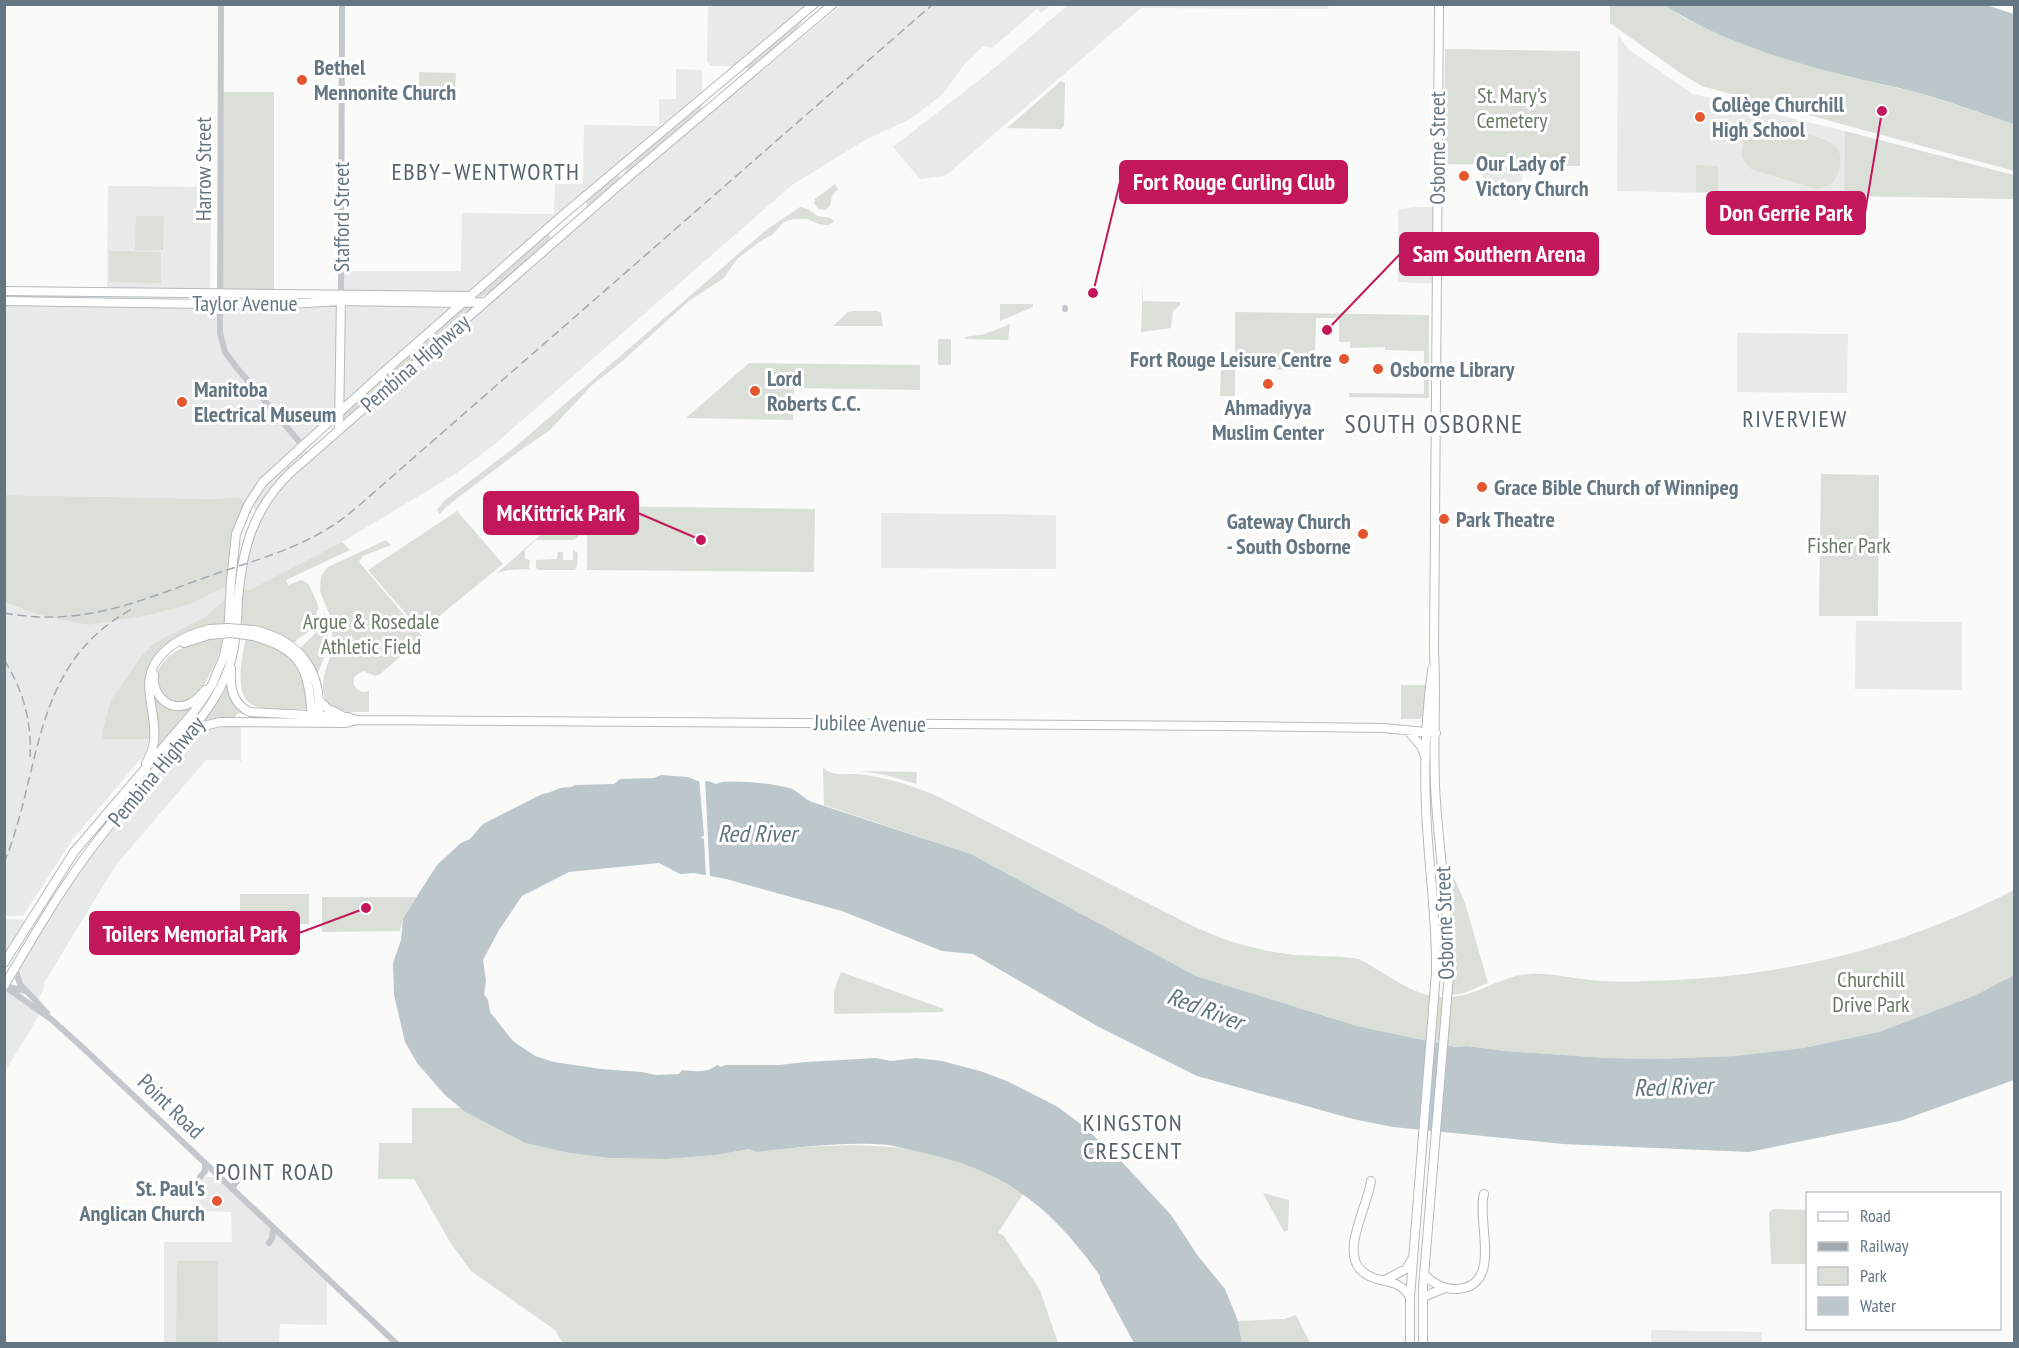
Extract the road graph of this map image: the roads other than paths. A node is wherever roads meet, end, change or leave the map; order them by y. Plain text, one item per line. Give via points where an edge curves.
1 (221, 4) edge
2 (342, 4) edge
3 (814, 4) edge
4 (833, 4) edge
5 (1439, 4) edge
6 (4, 291) edge
7 (220, 294) junction
8 (471, 296) junction
9 (341, 298) junction
10 (4, 301) edge
11 (485, 302) junction
12 (462, 303) junction
13 (220, 304) junction
14 (340, 411) junction
15 (339, 430) junction
16 (302, 445) junction
17 (209, 632) junction
18 (253, 633) junction
19 (233, 655) junction
20 (220, 666) junction
21 (319, 699) junction
22 (315, 719) junction
23 (352, 719) junction
24 (1383, 728) junction
25 (1407, 730) junction
26 (1432, 730) junction
27 (184, 738) junction
28 (1426, 760) junction
29 (140, 774) junction
30 (5, 964) edge
31 (15, 968) junction
32 (4, 986) edge
33 (26, 991) junction
34 (36, 1001) junction
35 (26, 1002) junction
36 (51, 1018) junction
37 (205, 1164) junction
38 (200, 1177) dead end
39 (238, 1179) dead end
40 (1371, 1181) dead end
41 (232, 1189) junction
42 (1484, 1194) dead end
43 (273, 1229) junction
44 (269, 1243) dead end
45 (1414, 1255) junction
46 (1424, 1274) junction
47 (1385, 1280) junction
48 (1445, 1288) junction
49 (1410, 1297) junction
50 (1423, 1297) junction
51 (397, 1344) edge
52 (1410, 1344) edge
53 (1423, 1344) edge

1 - 7 street, Harrow Street
2 - 9 street, Stafford Street
3 - 8 main road, Pembina Highway
4 - 11 main road, Pembina Highway
5 - 26 main road, Osborne Street
6 - 7 main road, Taylor Avenue
7 - 9 main road, Taylor Avenue
7 - 13 street, Harrow Street
8 - 9 main road, Taylor Avenue
8 - 12 main road, Pembina Highway
9 - 12 main road, Taylor Avenue
9 - 13 main road, Taylor Avenue via 268,305
9 - 14 main road, Stafford Street
10 - 13 main road, Taylor Avenue
11 - 12 main road, Taylor Avenue
11 - 15 main road, Pembina Highway
12 - 14 main road, Pembina Highway
13 - 16 street, Harrow Street via 220,333 225,352
14 - 15 main road, Stafford Street
14 - 16 main road, Pembina Highway
15 - 19 main road, Pembina Highway via 279,483 259,512 244,558
16 - 20 main road, Pembina Highway via 258,488 240,523 234,546 227,643
17 - 18 main road, bridge
17 - 20 main road via 181,645 162,660 154,674 155,690 168,704 187,705 204,692
17 - 29 main road via 176,642 154,664 149,688 154,738
18 - 21 main road via 278,637 301,654 313,673
18 - 22 main road via 283,647 298,661 308,678
19 - 22 main road, Jubilee Avenue via 231,685 238,705 258,714
19 - 27 main road, Pembina Highway via 217,695
20 - 29 main road, Pembina Highway via 205,698
21 - 22 main road
21 - 23 main road via 332,711
22 - 23 main road, Jubilee Avenue
22 - 27 main road, Jubilee Avenue via 204,726
23 - 24 main road, Jubilee Avenue
24 - 25 main road, Jubilee Avenue
24 - 26 main road, Jubilee Avenue
25 - 26 main road, Jubilee Avenue
25 - 28 main road via 1421,746
26 - 28 main road, Osborne Street
26 - 46 main road, Osborne Street via 1449,974
27 - 31 main road, Pembina Highway via 83,859
28 - 45 main road, Osborne Street via 1437,937
29 - 30 main road, Pembina Highway via 74,852
31 - 32 main road, Pembina Highway
31 - 33 street
32 - 33 street
32 - 35 street, Point Road
33 - 34 street, Point Road
34 - 35 street
34 - 36 street, Point Road
35 - 36 street, Point Road
36 - 37 street, Point Road
37 - 38 street
37 - 41 street, Point Road
39 - 41 street
40 - 47 main road via 1353,1256 1361,1271
41 - 43 street, Point Road
42 - 48 main road via 1485,1267 1472,1284 1461,1289
43 - 44 street
43 - 51 street, Point Road
45 - 47 main road via 1406,1269
45 - 49 main road, Osborne Street
46 - 48 main road
46 - 50 main road, Osborne Street
47 - 49 main road via 1402,1287
48 - 50 main road
49 - 52 main road, Osborne Street
50 - 53 main road, Osborne Street

